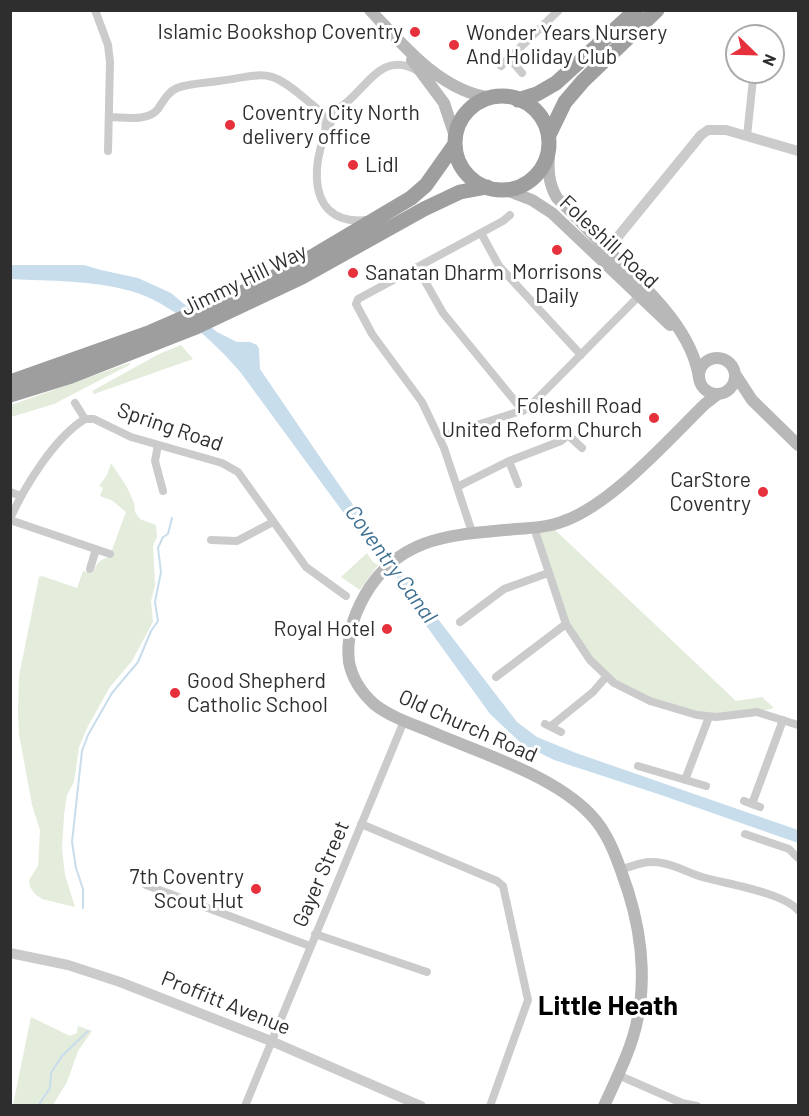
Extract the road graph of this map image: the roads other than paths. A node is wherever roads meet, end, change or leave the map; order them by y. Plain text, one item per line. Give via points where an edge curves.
1 (95, 10) edge
2 (370, 10) edge
3 (559, 10) edge
4 (636, 10) edge
5 (657, 10) edge
6 (393, 35) junction
7 (510, 59) junction
8 (501, 66) dead end
9 (522, 73) dead end
10 (423, 75) junction
11 (752, 84) edge
12 (492, 98) junction
13 (518, 100) junction
14 (342, 106) junction
15 (322, 112) junction
16 (109, 117) junction
17 (325, 132) junction
18 (549, 135) junction
19 (747, 136) junction
20 (455, 140) junction
21 (108, 151) dead end
22 (798, 151) edge
23 (549, 152) junction
24 (487, 187) junction
25 (506, 190) junction
26 (384, 215) junction
27 (510, 215) dead end
28 (481, 233) junction
29 (607, 250) junction
30 (417, 267) junction
31 (639, 296) junction
32 (207, 315) junction
33 (680, 332) junction
34 (689, 346) junction
35 (581, 355) junction
36 (712, 359) junction
37 (735, 374) junction
38 (699, 379) junction
39 (10, 382) edge
40 (718, 394) junction
41 (10, 395) edge
42 (752, 400) junction
43 (75, 403) dead end
44 (523, 411) junction
45 (691, 417) junction
46 (85, 419) junction
47 (439, 437) junction
48 (158, 445) junction
49 (798, 445) edge
50 (582, 448) dead end
51 (509, 461) junction
52 (518, 484) dead end
53 (457, 487) junction
54 (163, 491) dead end
55 (10, 492) edge
56 (21, 496) junction
57 (10, 520) edge
58 (273, 522) junction
59 (534, 528) junction
60 (471, 532) junction
61 (211, 540) dead end
62 (96, 549) junction
63 (110, 554) dead end
64 (90, 569) dead end
65 (548, 573) junction
66 (346, 596) dead end
67 (460, 622) dead end
68 (566, 624) junction
69 (496, 676) dead end
70 (606, 677) junction
71 (709, 717) junction
72 (783, 720) junction
73 (404, 721) junction
74 (798, 725) edge
75 (561, 732) dead end
76 (638, 765) dead end
77 (685, 780) junction
78 (706, 786) dead end
79 (752, 804) dead end
80 (361, 824) junction
81 (745, 834) dead end
82 (798, 858) edge
83 (621, 870) junction
84 (146, 885) dead end
85 (797, 905) edge
86 (315, 934) junction
87 (310, 946) junction
88 (10, 953) edge
89 (427, 972) dead end
90 (271, 1041) junction
91 (618, 1075) junction
92 (682, 1104) edge
93 (245, 1106) edge
94 (421, 1106) edge
95 (490, 1106) edge
96 (604, 1106) edge
97 (697, 1106) edge

1 - 16 street via 108,45
2 - 6 main road
3 - 7 street
4 - 13 highway via 556,83
5 - 18 highway via 583,81 565,102
6 - 10 main road
6 - 12 main road via 448,83
7 - 8 street
7 - 9 street
10 - 14 street via 410,66 389,65
10 - 20 main road via 444,103
11 - 19 street
12 - 13 highway
12 - 20 highway via 469,110
13 - 18 highway via 539,114
14 - 15 street
14 - 17 street
15 - 16 street via 284,81 258,74 182,86 170,92 151,115
15 - 17 street
16 - 21 street
17 - 26 street via 316,177 322,199 334,213 345,218 357,221
18 - 23 highway
19 - 22 street
19 - 29 street via 716,129 700,135
20 - 24 highway via 457,156 465,171
20 - 26 highway, Jimmy Hill Way via 426,184
23 - 25 highway via 530,181
23 - 29 main road, Foleshill Road via 552,190
24 - 25 highway
24 - 32 highway, Jimmy Hill Way via 460,192 424,208 302,277
25 - 31 main road, Foleshill Road via 552,213
26 - 32 highway, Jimmy Hill Way
27 - 28 street
28 - 30 street
28 - 35 street via 499,266
29 - 33 main road, Foleshill Road via 668,313
30 - 44 street via 443,313
30 - 47 street via 356,302 372,334 423,402
31 - 33 main road, Foleshill Road
31 - 35 street
32 - 39 highway, Jimmy Hill Way via 167,325
32 - 41 highway, Jimmy Hill Way via 181,334
33 - 34 main road, Foleshill Road
34 - 36 main road, Foleshill Road
34 - 38 main road, Foleshill Road
35 - 44 street
36 - 37 main road via 729,362
36 - 38 main road via 701,368
37 - 40 main road via 733,385
37 - 42 main road
38 - 40 main road via 704,389
38 - 45 main road
40 - 42 main road
40 - 45 main road, Old Church Road
42 - 49 main road
43 - 46 street, Spring Road
44 - 47 street
45 - 59 main road, Old Church Road via 602,500 564,522
46 - 48 street, Spring Road via 94,419
46 - 56 street via 48,455
47 - 53 street
48 - 54 street via 155,461
48 - 58 street, Spring Road via 233,468
50 - 51 street via 568,435
51 - 52 street
51 - 53 street
53 - 60 street
55 - 56 street
56 - 57 street
57 - 62 street
58 - 61 street via 237,541
58 - 66 street, Spring Road via 306,567
59 - 60 main road, Old Church Road
59 - 65 street
60 - 73 main road, Old Church Road via 418,546 393,562 363,598 351,629 348,652 355,681 375,704
62 - 63 street
62 - 64 street
65 - 67 street via 504,588
65 - 68 street
68 - 69 street
68 - 70 street
70 - 71 street via 650,701
70 - 75 street via 593,692 548,725
71 - 72 street via 757,712
71 - 77 street
72 - 74 street
72 - 79 street
73 - 80 street, Gayer Street
73 - 83 main road, Old Church Road via 536,777 573,799 602,828
76 - 77 street
77 - 78 street
80 - 86 street, Gayer Street
80 - 95 street via 497,880 503,886 528,1000
81 - 82 street via 789,849
83 - 85 street via 642,862 662,863
83 - 91 main road, Old Church Road via 638,926 642,975 638,1019
84 - 87 street
86 - 87 street, Gayer Street
86 - 89 street
87 - 90 street, Gayer Street
88 - 90 street, Proffitt Avenue via 94,973
90 - 93 street, Gayer Street
90 - 94 street, Proffitt Avenue
91 - 92 street
91 - 96 main road, Old Church Road
92 - 97 street

